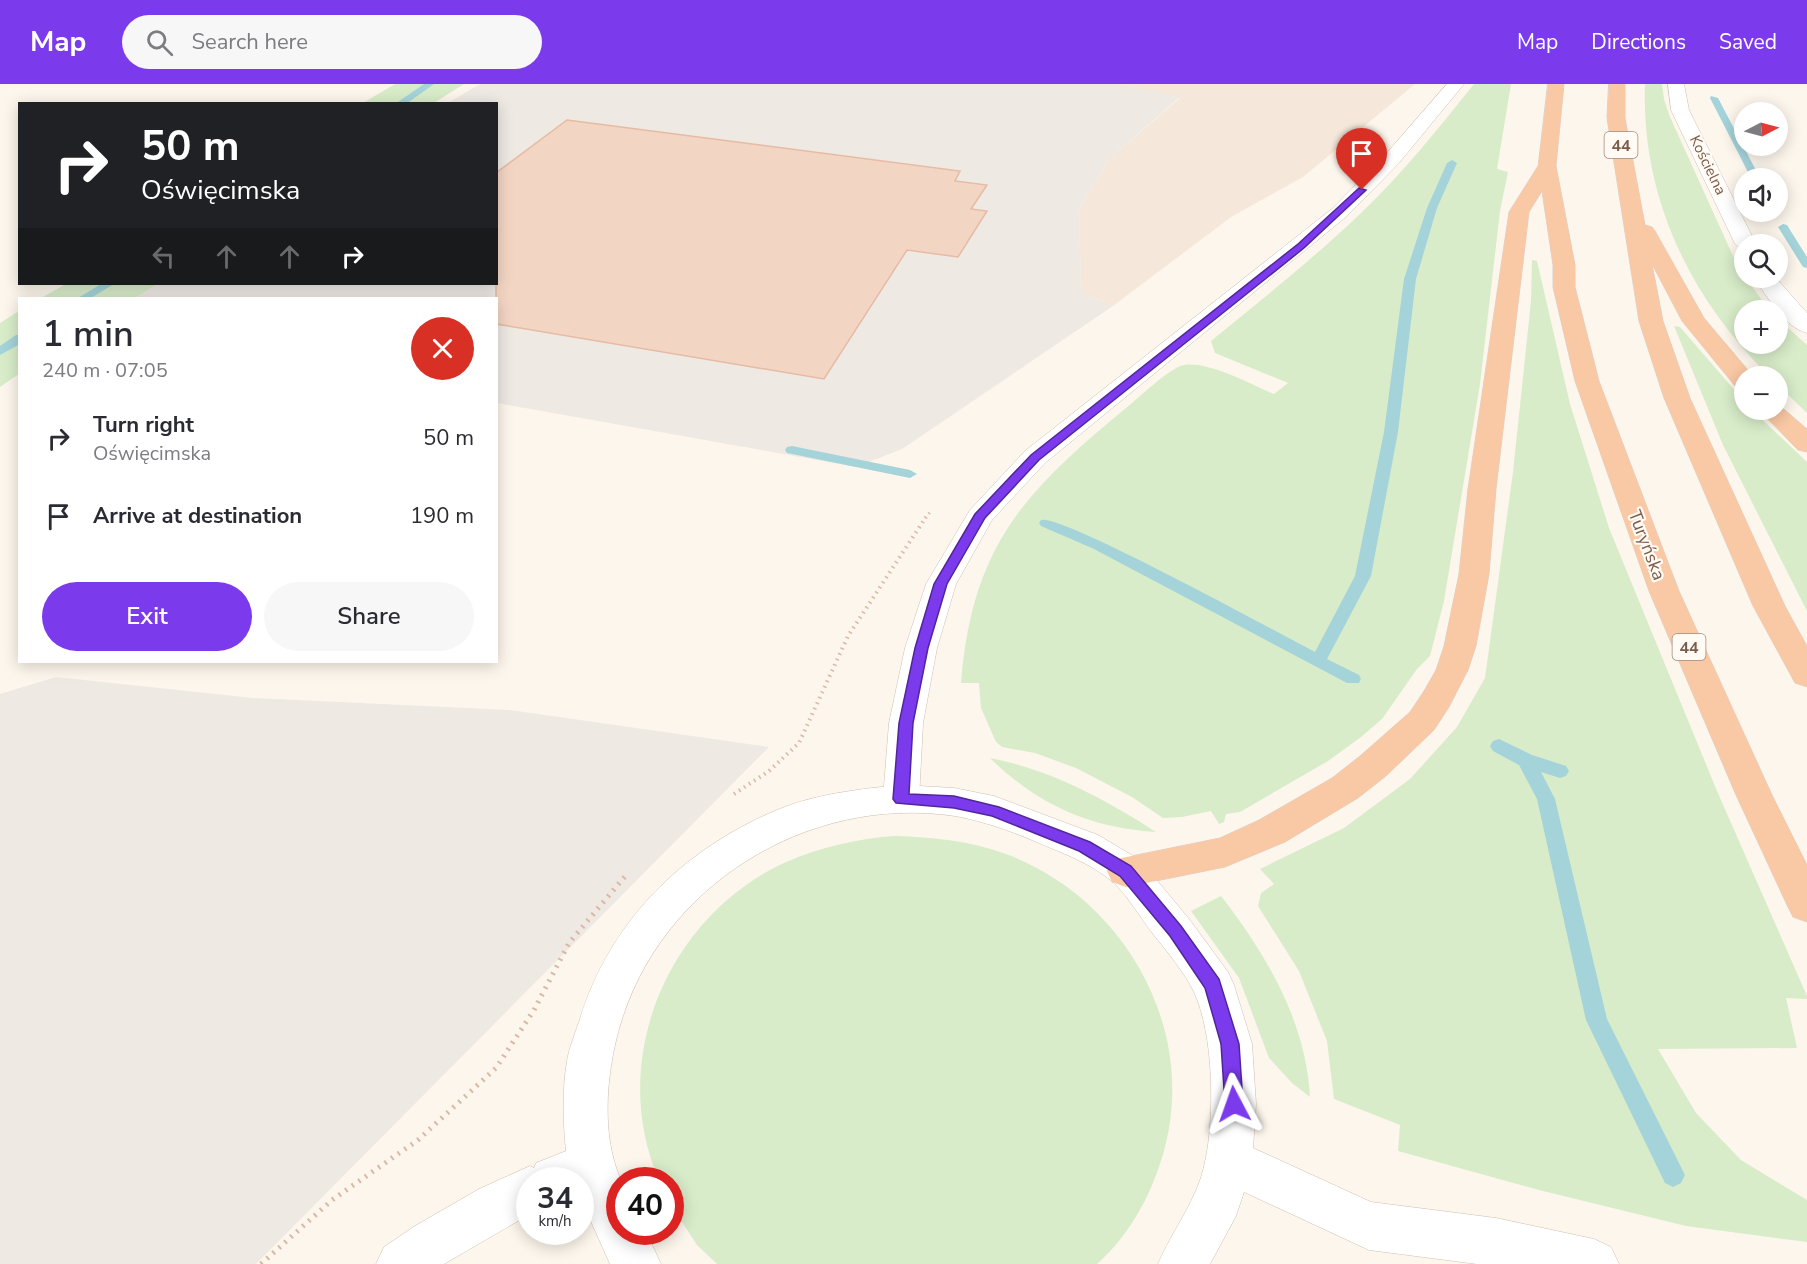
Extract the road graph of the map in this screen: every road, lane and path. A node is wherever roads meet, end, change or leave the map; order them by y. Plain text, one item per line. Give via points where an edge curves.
1 (1456, 84) edge
2 (1556, 84) edge
3 (1617, 84) edge
4 (1676, 84) edge
5 (1547, 166) junction
6 (1632, 205) junction
7 (1741, 234) edge
8 (1773, 288) edge
9 (1807, 326) edge
10 (1734, 369) edge
11 (1782, 420) edge
12 (1807, 444) edge
13 (934, 508) dead end
14 (1807, 675) edge
15 (726, 799) dead end
16 (901, 799) junction
17 (633, 869) dead end
18 (1126, 871) junction
19 (1807, 905) edge
20 (1229, 1161) junction
21 (574, 1167) edge
22 (516, 1196) edge
23 (594, 1200) edge
24 (606, 1214) edge
25 (627, 1245) edge
26 (261, 1264) edge
27 (401, 1264) edge
28 (636, 1264) edge
29 (1183, 1264) edge
30 (1594, 1264) edge

1 - 16 street via 1340,212 1061,435 980,516 941,584 921,648 906,723
2 - 5 highway, 44
3 - 6 highway, 44 via 1616,118
4 - 7 street, Kościelna via 1680,110
5 - 18 highway via 1519,212 1474,574 1460,646 1437,698 1422,721 1373,766 1272,831 1225,852
5 - 19 highway, Turyńska / 44 via 1564,265 1564,287 1587,381 1664,591
6 - 10 highway via 1694,321
6 - 14 highway, 44 via 1652,321 1677,398 1770,606
8 - 9 street
11 - 12 highway
13 - 15 path via 848,636 799,743 769,771
16 - 18 street via 954,802 994,811 1085,846
16 - 21 street via 852,804 790,820 736,847 686,885 639,938 608,995 589,1060 586,1125
17 - 26 path via 569,943 534,1010 496,1068 418,1140 332,1200
18 - 20 street via 1213,985 1230,1044 1234,1104
20 - 29 street via 1219,1199
20 - 30 street via 1369,1226 1496,1242
22 - 27 street via 446,1233
23 - 24 street
25 - 28 street

